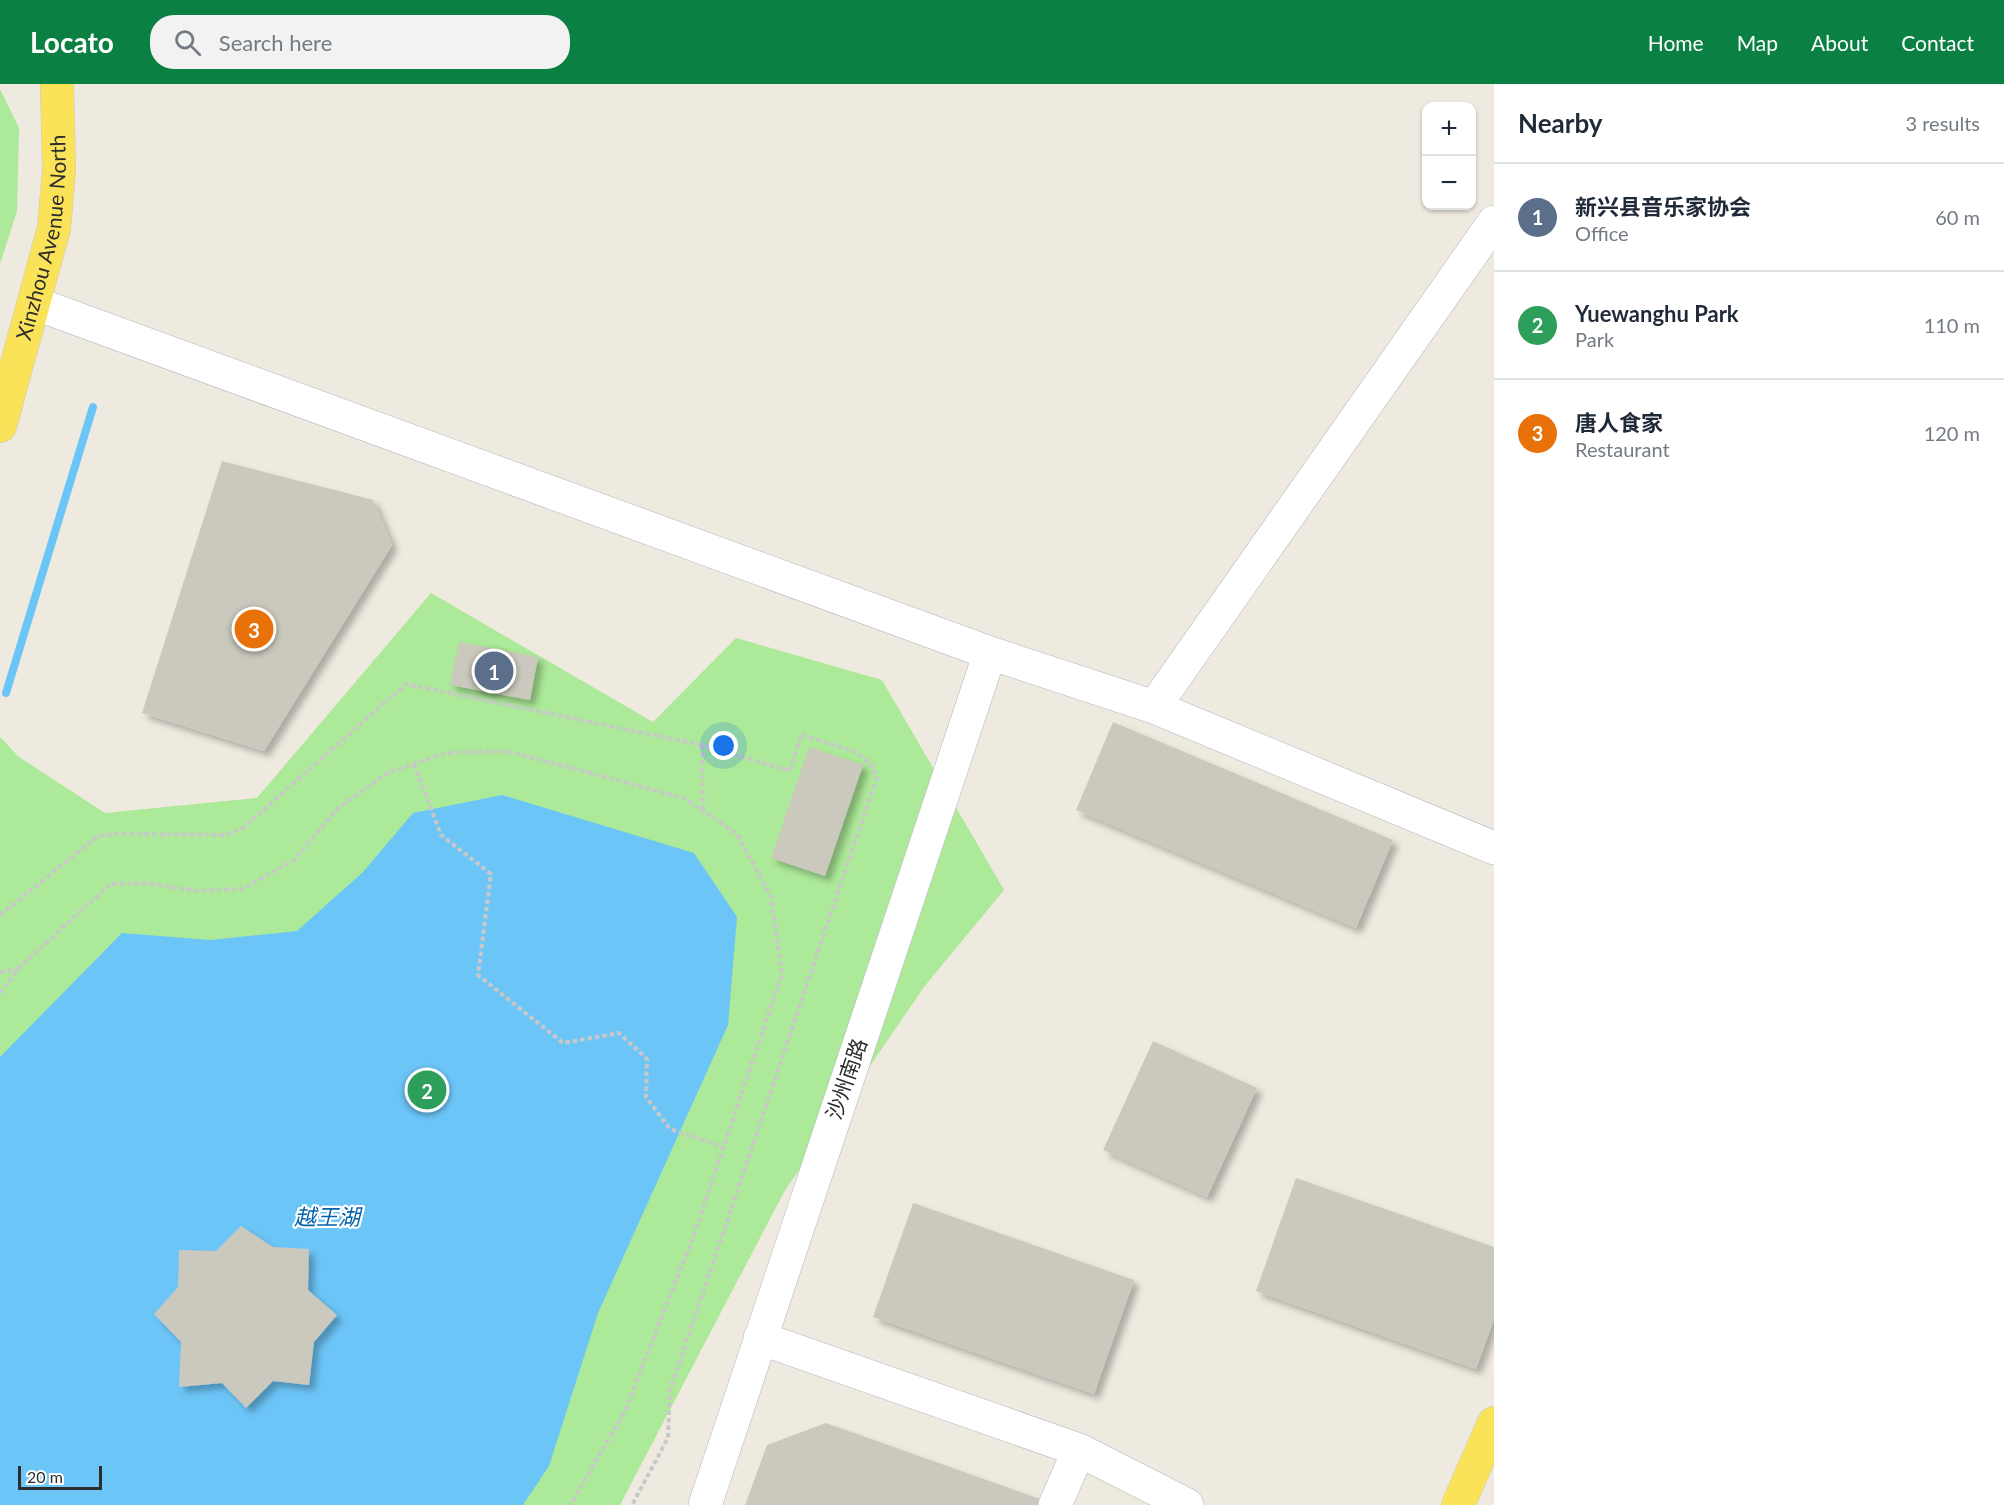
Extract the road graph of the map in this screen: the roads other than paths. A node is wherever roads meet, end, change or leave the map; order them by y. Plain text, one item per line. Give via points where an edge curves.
1 (57, 84) edge
2 (1494, 222) edge
3 (34, 303) junction
4 (0, 426) edge
5 (990, 653) junction
6 (1154, 707) junction
7 (1494, 848) edge
8 (760, 1338) junction
9 (1494, 1423) edge
10 (1079, 1450) junction
11 (705, 1505) edge
12 (1055, 1505) edge
13 (1187, 1505) edge
14 (1458, 1505) edge

1 - 3 main road, Xinzhou Avenue North via 59,170 54,228
2 - 6 street
3 - 4 main road, Xinzhou Avenue North
3 - 5 street
5 - 6 street
5 - 8 street, 沙州南路
6 - 7 street
8 - 10 street
8 - 11 street, 沙州南路
9 - 14 main road
10 - 12 street
10 - 13 street

